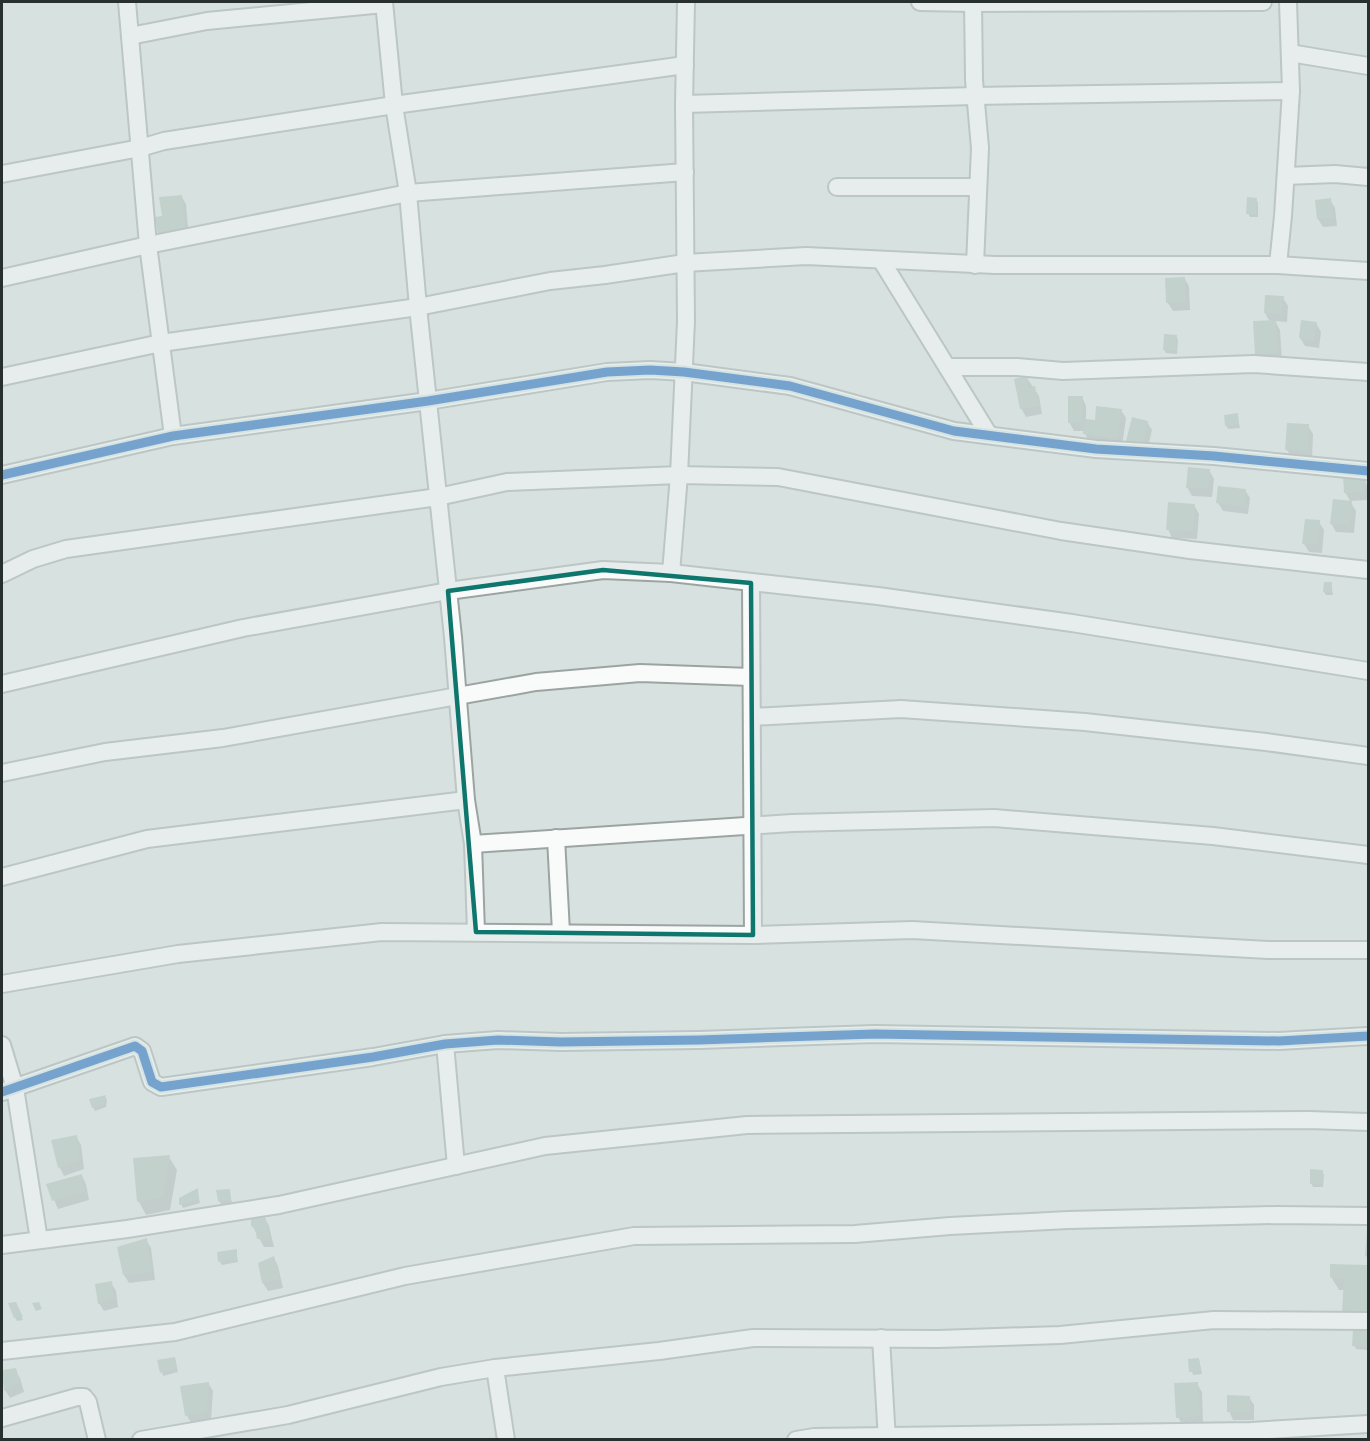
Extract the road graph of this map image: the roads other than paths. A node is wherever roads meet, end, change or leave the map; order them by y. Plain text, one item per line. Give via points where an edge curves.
1 (127, 2) edge
2 (686, 2) edge
3 (920, 2) edge
4 (973, 2) edge
5 (1263, 2) edge
6 (1288, 2) edge
7 (384, 3) edge
8 (130, 36) junction
9 (1290, 53) junction
10 (685, 65) junction
11 (1368, 66) edge
12 (1291, 92) junction
13 (975, 96) junction
14 (684, 104) junction
15 (394, 105) junction
16 (140, 148) junction
17 (685, 172) junction
18 (2, 174) edge
19 (1286, 176) junction
20 (1368, 177) edge
21 (837, 187) dead end
22 (978, 187) junction
23 (408, 193) junction
24 (148, 245) junction
25 (881, 260) junction
26 (686, 263) junction
27 (975, 265) junction
28 (1278, 265) junction
29 (1368, 271) edge
30 (2, 278) edge
31 (418, 307) junction
32 (161, 343) junction
33 (947, 367) junction
34 (684, 372) junction
35 (1368, 372) edge
36 (2, 377) edge
37 (428, 401) junction
38 (989, 435) junction
39 (173, 436) junction
40 (1368, 471) edge
41 (2, 475) edge
42 (679, 475) junction
43 (438, 497) junction
44 (1368, 570) edge
45 (671, 573) junction
46 (2, 574) edge
47 (751, 583) junction
48 (448, 591) junction
49 (1368, 671) edge
50 (751, 677) junction
51 (2, 684) edge
52 (458, 695) junction
53 (752, 717) junction
54 (1368, 756) edge
55 (2, 772) edge
56 (466, 800) junction
57 (752, 826) junction
58 (556, 838) junction
59 (473, 844) junction
60 (1368, 855) edge
61 (2, 877) edge
62 (476, 932) junction
63 (561, 932) junction
64 (753, 935) junction
65 (1368, 950) edge
66 (2, 984) edge
67 (1368, 1036) edge
68 (445, 1044) junction
69 (2, 1045) edge
70 (8, 1090) edge
71 (1368, 1122) edge
72 (456, 1166) junction
73 (1368, 1216) edge
74 (39, 1240) junction
75 (2, 1245) edge
76 (1368, 1321) edge
77 (881, 1338) junction
78 (2, 1351) edge
79 (495, 1368) junction
80 (2, 1418) edge
81 (1368, 1424) edge
82 (886, 1438) edge
83 (97, 1440) edge
84 (141, 1440) edge
85 (507, 1440) edge
86 (796, 1440) edge

1 - 8 street
2 - 10 street
3 - 4 street
4 - 5 street
4 - 13 street
6 - 9 street
7 - 8 street via 207,21
7 - 15 street
8 - 16 street
9 - 11 street
9 - 12 street
10 - 14 street
10 - 15 street
12 - 13 street
12 - 19 street
13 - 14 street
13 - 22 street via 980,148
14 - 17 street
15 - 16 street
15 - 23 street
16 - 18 street
16 - 24 street
17 - 23 street
17 - 26 street
19 - 20 street
19 - 28 street
21 - 22 street
22 - 27 street
23 - 24 street
23 - 31 street
24 - 30 street
24 - 32 street
25 - 26 street via 806,256
25 - 27 street
25 - 33 street
26 - 31 street via 550,280
26 - 34 street
27 - 28 street
28 - 29 street
31 - 32 street
31 - 37 street
32 - 36 street
32 - 39 street
33 - 35 street via 1063,371 1254,364
33 - 38 street
34 - 37 street via 607,372
34 - 38 street via 790,386 954,431
34 - 42 street
37 - 39 street
37 - 43 street
38 - 40 street via 1096,449
39 - 41 street
42 - 43 street via 507,482
42 - 44 street via 778,477 1061,531
42 - 45 street
43 - 46 street via 66,549
43 - 48 street
45 - 47 street
45 - 48 street via 603,570
47 - 49 street via 1061,621
47 - 50 street
48 - 51 street via 243,628
48 - 52 street
50 - 52 street via 640,673 536,682
50 - 53 street
52 - 55 street via 223,738 105,752
52 - 56 street
53 - 54 street via 901,708 1085,722
53 - 57 street
56 - 59 street
56 - 61 street via 147,839
57 - 58 street
57 - 60 street via 993,819 1213,836
57 - 64 street
58 - 59 street
58 - 63 street
59 - 62 street
62 - 63 street
62 - 66 street via 382,932 178,954
63 - 64 street
64 - 65 street via 912,930 1268,950
67 - 68 street via 1279,1041 875,1034
68 - 70 street via 161,1087 152,1082 142,1051 135,1046
68 - 72 street
69 - 70 street
70 - 74 street
71 - 72 street via 747,1125 545,1146
72 - 74 street via 279,1205
73 - 78 street via 1068,1220 855,1234 634,1236 405,1276 175,1332
74 - 75 street
76 - 77 street via 1214,1320 1060,1335
77 - 79 street via 753,1338
77 - 82 street
79 - 84 street via 441,1377 288,1415
79 - 85 street
80 - 83 street via 84,1397
81 - 82 street via 1251,1431
82 - 86 street

